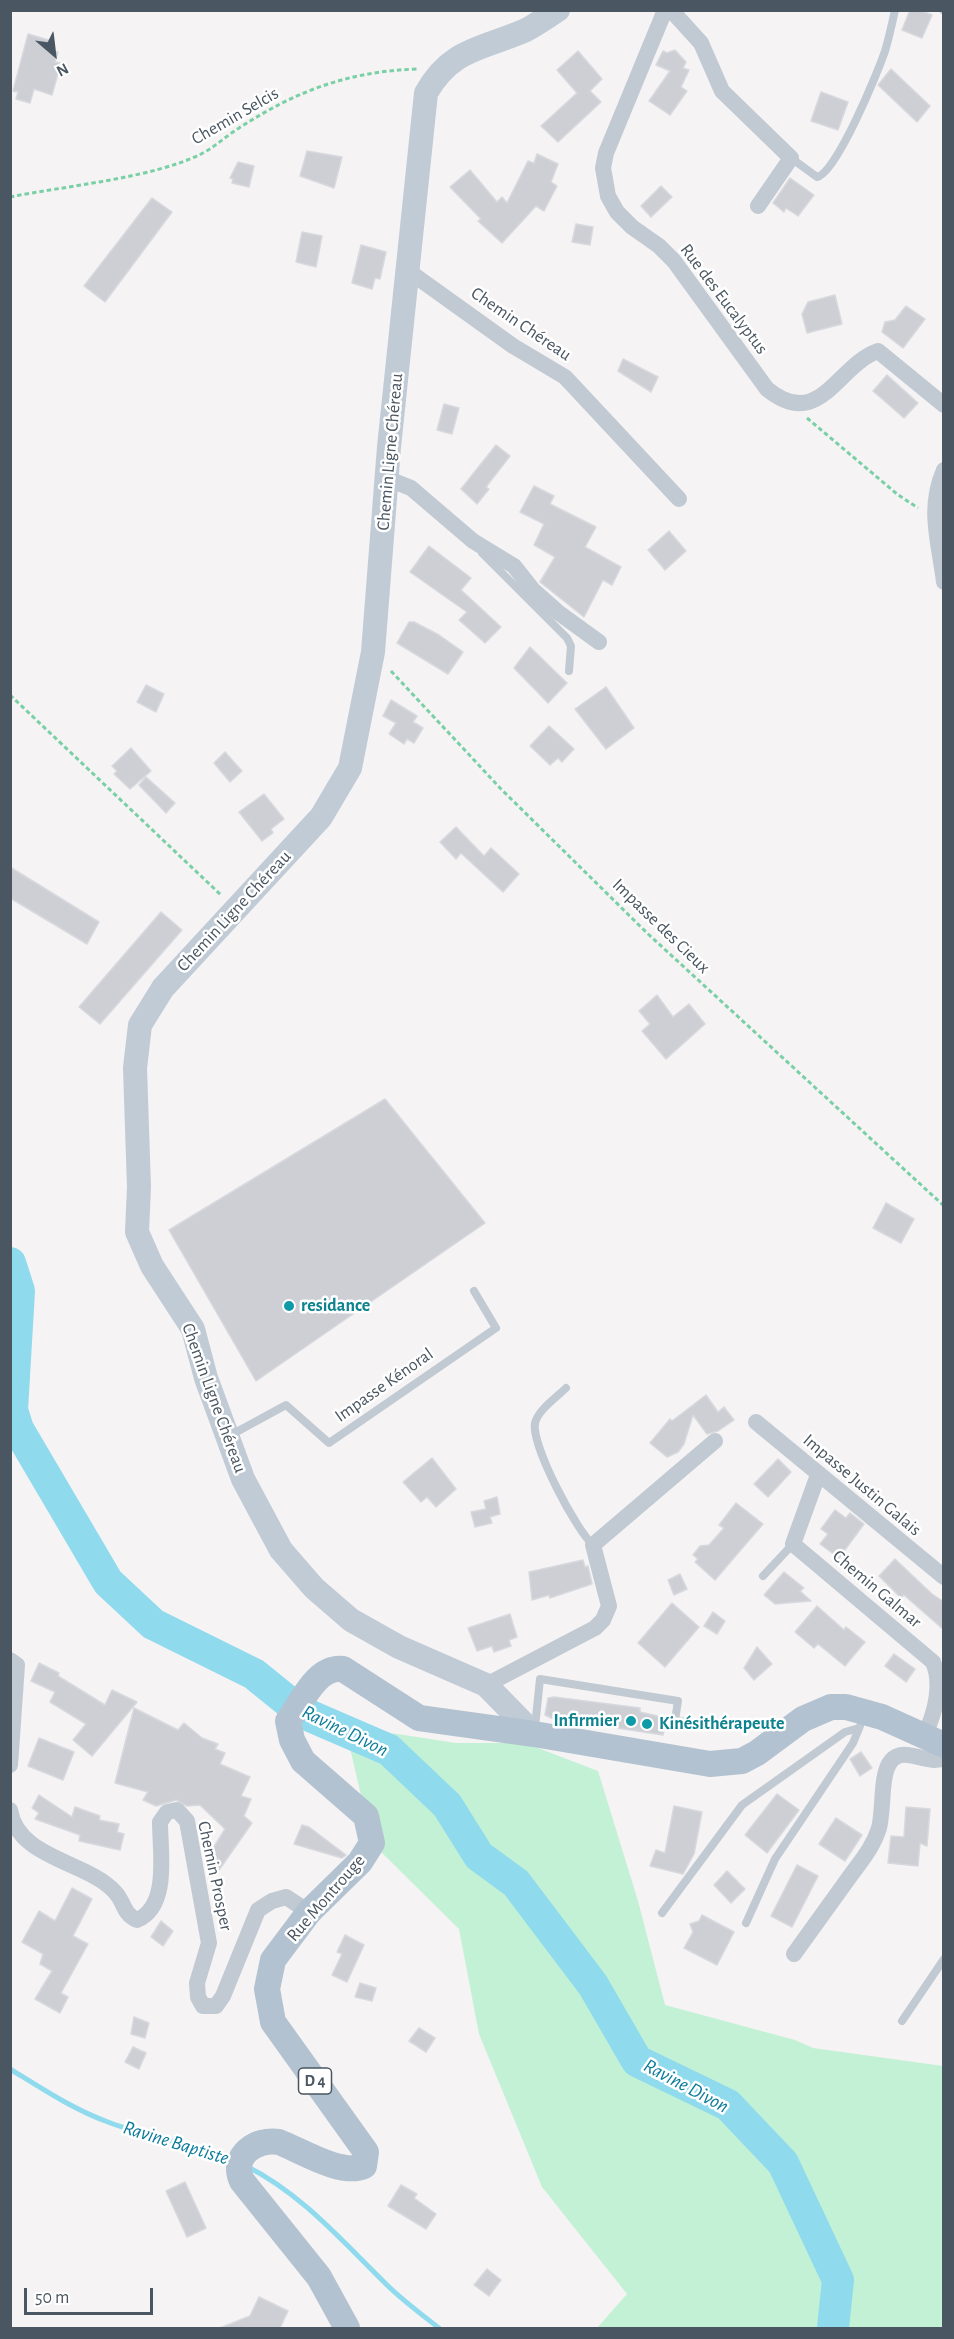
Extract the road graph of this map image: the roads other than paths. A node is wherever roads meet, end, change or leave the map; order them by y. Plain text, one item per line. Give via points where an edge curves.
1 (558, 10) edge
2 (664, 10) edge
3 (670, 10) edge
4 (896, 10) edge
5 (791, 158) junction
6 (758, 206) dead end
7 (407, 270) junction
8 (944, 405) edge
9 (944, 470) edge
10 (386, 478) junction
11 (679, 499) dead end
12 (473, 541) junction
13 (944, 582) edge
14 (599, 642) dead end
15 (569, 671) dead end
16 (474, 1291) dead end
17 (566, 1388) dead end
18 (756, 1422) dead end
19 (227, 1438) junction
20 (715, 1442) dead end
21 (818, 1475) junction
22 (793, 1544) junction
23 (593, 1545) junction
24 (763, 1576) dead end
25 (944, 1577) edge
26 (10, 1660) edge
27 (486, 1685) junction
28 (862, 1720) junction
29 (687, 1722) dead end
30 (534, 1734) junction
31 (934, 1741) edge
32 (944, 1758) edge
33 (10, 1765) edge
34 (10, 1810) edge
35 (309, 1912) junction
36 (662, 1913) dead end
37 (746, 1923) dead end
38 (794, 1954) dead end
39 (944, 1959) edge
40 (902, 2021) dead end
41 (347, 2328) edge

1 - 7 street, Chemin Ligne Chéreau via 526,29 465,52 435,77 426,93
2 - 8 street, Rue des Eucalyptus via 606,153 603,168 608,196 617,212 674,261 767,389 780,400 807,402 829,390 878,351
3 - 5 street via 701,44 722,91
4 - 5 lane via 877,72 826,172 818,177
5 - 6 street
7 - 10 street, Chemin Ligne Chéreau
7 - 11 street, Chemin Chéreau via 513,346 565,377
9 - 13 street via 935,490 933,515
10 - 12 street via 411,488
10 - 19 street, Chemin Ligne Chéreau via 373,652 350,768 321,817 163,988 140,1025 135,1068 137,1232 152,1266 193,1329
12 - 14 street via 514,566 559,613
12 - 15 lane via 567,638 571,645
16 - 19 lane, Impasse Kénoral via 496,1328 330,1443 286,1405
17 - 23 lane via 536,1420 534,1433 576,1521
18 - 21 street, Impasse Justin Galais
19 - 27 street, Chemin Ligne Chéreau via 260,1514 281,1550 314,1588 351,1620 399,1647
20 - 23 street
21 - 22 street
21 - 25 street, Impasse Justin Galais
22 - 24 lane
22 - 31 street, Chemin Galmar via 933,1662 937,1670
23 - 27 street via 609,1606 603,1620 595,1628
26 - 33 street via 17,1665
27 - 30 street, Chemin Ligne Chéreau
28 - 30 main road, Rue Montrouge / D 4 via 831,1707 816,1712 757,1753 729,1764
28 - 31 main road, Rue Montrouge / D 4
28 - 36 lane via 742,1805
28 - 37 lane via 852,1743 775,1859
29 - 30 lane via 675,1720 678,1701 540,1679
30 - 35 main road, Rue Montrouge / D 4 via 419,1718 343,1669 331,1668 321,1673 288,1721 292,1740 303,1761 366,1816 372,1843 360,1862
32 - 38 street via 932,1761 898,1755 890,1761 885,1772 879,1828 870,1849
34 - 35 street, Chemin Prosper via 12,1820 28,1840 100,1880 116,1892 127,1915 137,1920 148,1916 156,1904 160,1822 167,1812 177,1810 187,1821 209,1943 197,1983 203,2006 216,2006 224,1996 258,1910 272,1900 286,1897
35 - 41 main road, Rue Montrouge / D 4 via 273,1960 267,1989 273,2022 366,2152 364,2166 342,2169 268,2140 245,2152 239,2169 242,2181 319,2277
39 - 40 lane

